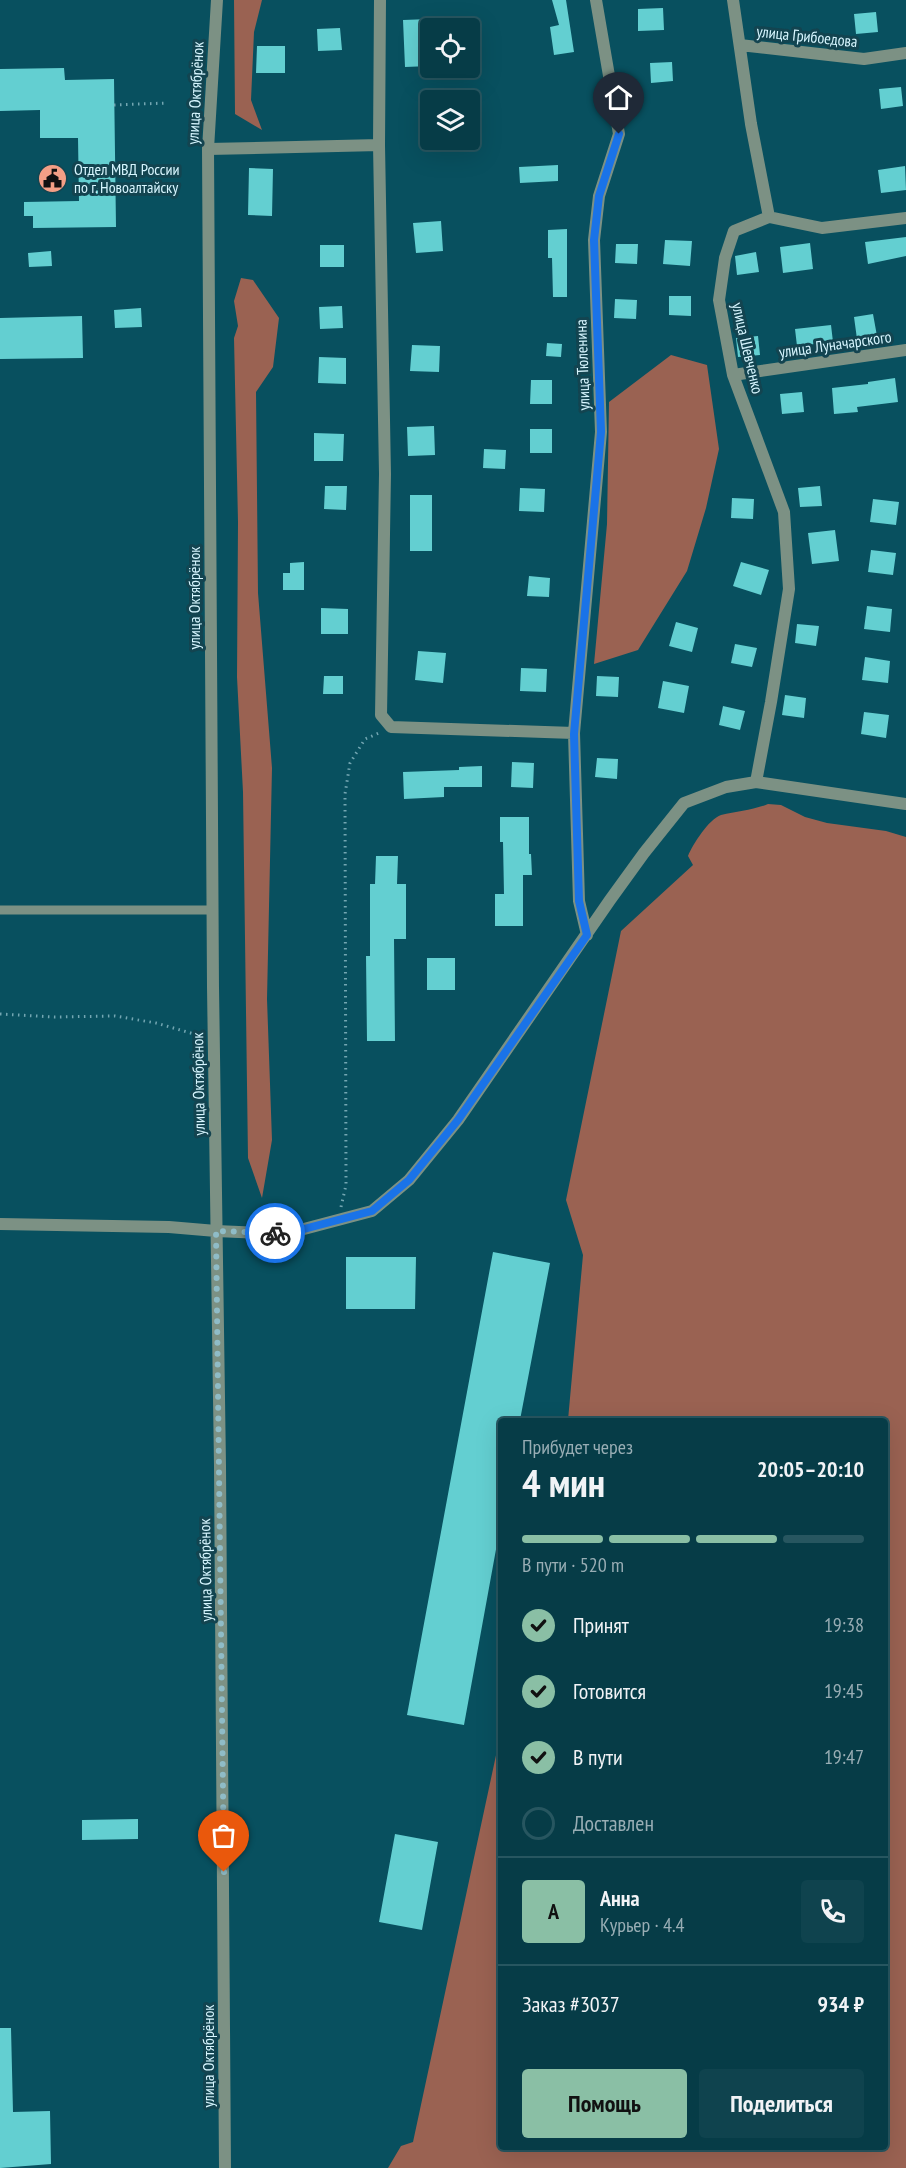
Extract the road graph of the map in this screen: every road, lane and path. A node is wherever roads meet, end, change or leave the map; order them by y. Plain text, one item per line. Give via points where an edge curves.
1 (217, 0) edge
2 (380, 0) edge
3 (596, 0) edge
4 (734, 0) edge
5 (740, 45) junction
6 (906, 53) edge
7 (167, 103) dead end
8 (114, 105) dead end
9 (379, 145) junction
10 (208, 150) junction
11 (769, 217) junction
12 (906, 218) edge
13 (906, 350) edge
14 (734, 375) junction
15 (391, 727) junction
16 (574, 734) junction
17 (756, 782) junction
18 (906, 804) edge
19 (0, 910) edge
20 (213, 910) junction
21 (587, 935) junction
22 (0, 1014) edge
23 (214, 1039) junction
24 (339, 1220) junction
25 (0, 1224) edge
26 (216, 1231) junction
27 (225, 2168) edge

1 - 10 street, улица Октябрёнок
2 - 9 street
3 - 16 street, улица Тюленина via 619,134 599,196 594,240 601,432
4 - 5 street
5 - 6 street, улица Грибоедова via 864,59
5 - 11 street
7 - 8 path
9 - 10 street
9 - 15 street via 385,474 381,716
10 - 20 street, улица Октябрёнок
11 - 12 street via 822,228
11 - 14 street, улица Шевченко via 734,231 725,258 719,300
13 - 14 street, улица Луначарского
14 - 17 street, улица Шевченко via 784,512 789,589
15 - 16 street
15 - 24 path via 365,739 350,763 345,794 346,1185
16 - 21 street, улица Тюленина via 579,901
17 - 18 street
17 - 21 street via 726,787 684,803
19 - 20 lane
20 - 23 street, улица Октябрёнок
21 - 24 street via 458,1120 409,1180 372,1211
22 - 23 path via 115,1016
23 - 26 street, улица Октябрёнок
24 - 26 street via 285,1234
25 - 26 street
26 - 27 street, улица Октябрёнок

